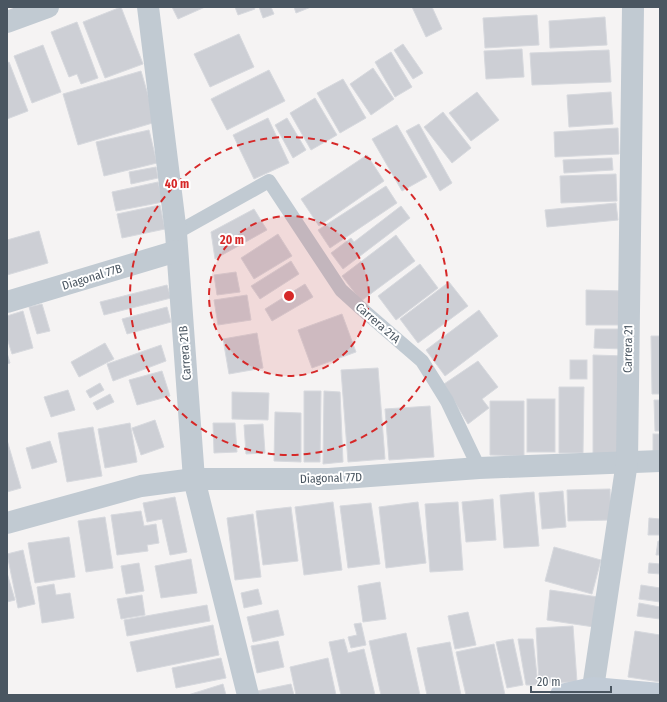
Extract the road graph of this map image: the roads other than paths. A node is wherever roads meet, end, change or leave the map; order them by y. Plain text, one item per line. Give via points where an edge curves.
1 (48, 7) edge
2 (148, 7) edge
3 (633, 7) edge
4 (7, 22) edge
5 (269, 181) joint
6 (176, 242) junction
7 (7, 302) edge
8 (660, 460) edge
9 (627, 462) junction
10 (479, 468) junction
11 (194, 479) junction
12 (7, 523) edge
13 (593, 688) junction
14 (660, 694) edge
15 (248, 695) edge
16 (561, 695) edge

1 - 4 street
2 - 6 street, Carrera 21B
3 - 9 street, Carrera 21
5 - 6 lane, Diagonal 77B
5 - 10 lane, Carrera 21A via 342,290 422,361 447,401
6 - 7 street, Diagonal 77B
6 - 11 street, Carrera 21B
8 - 9 street, Diagonal 77D
9 - 10 street, Diagonal 77D
9 - 13 street, Carrera 21
10 - 11 street, Diagonal 77D via 328,479
11 - 12 street, Diagonal 77D via 141,486
11 - 15 street, Carrera 21B
13 - 14 street
13 - 16 street

